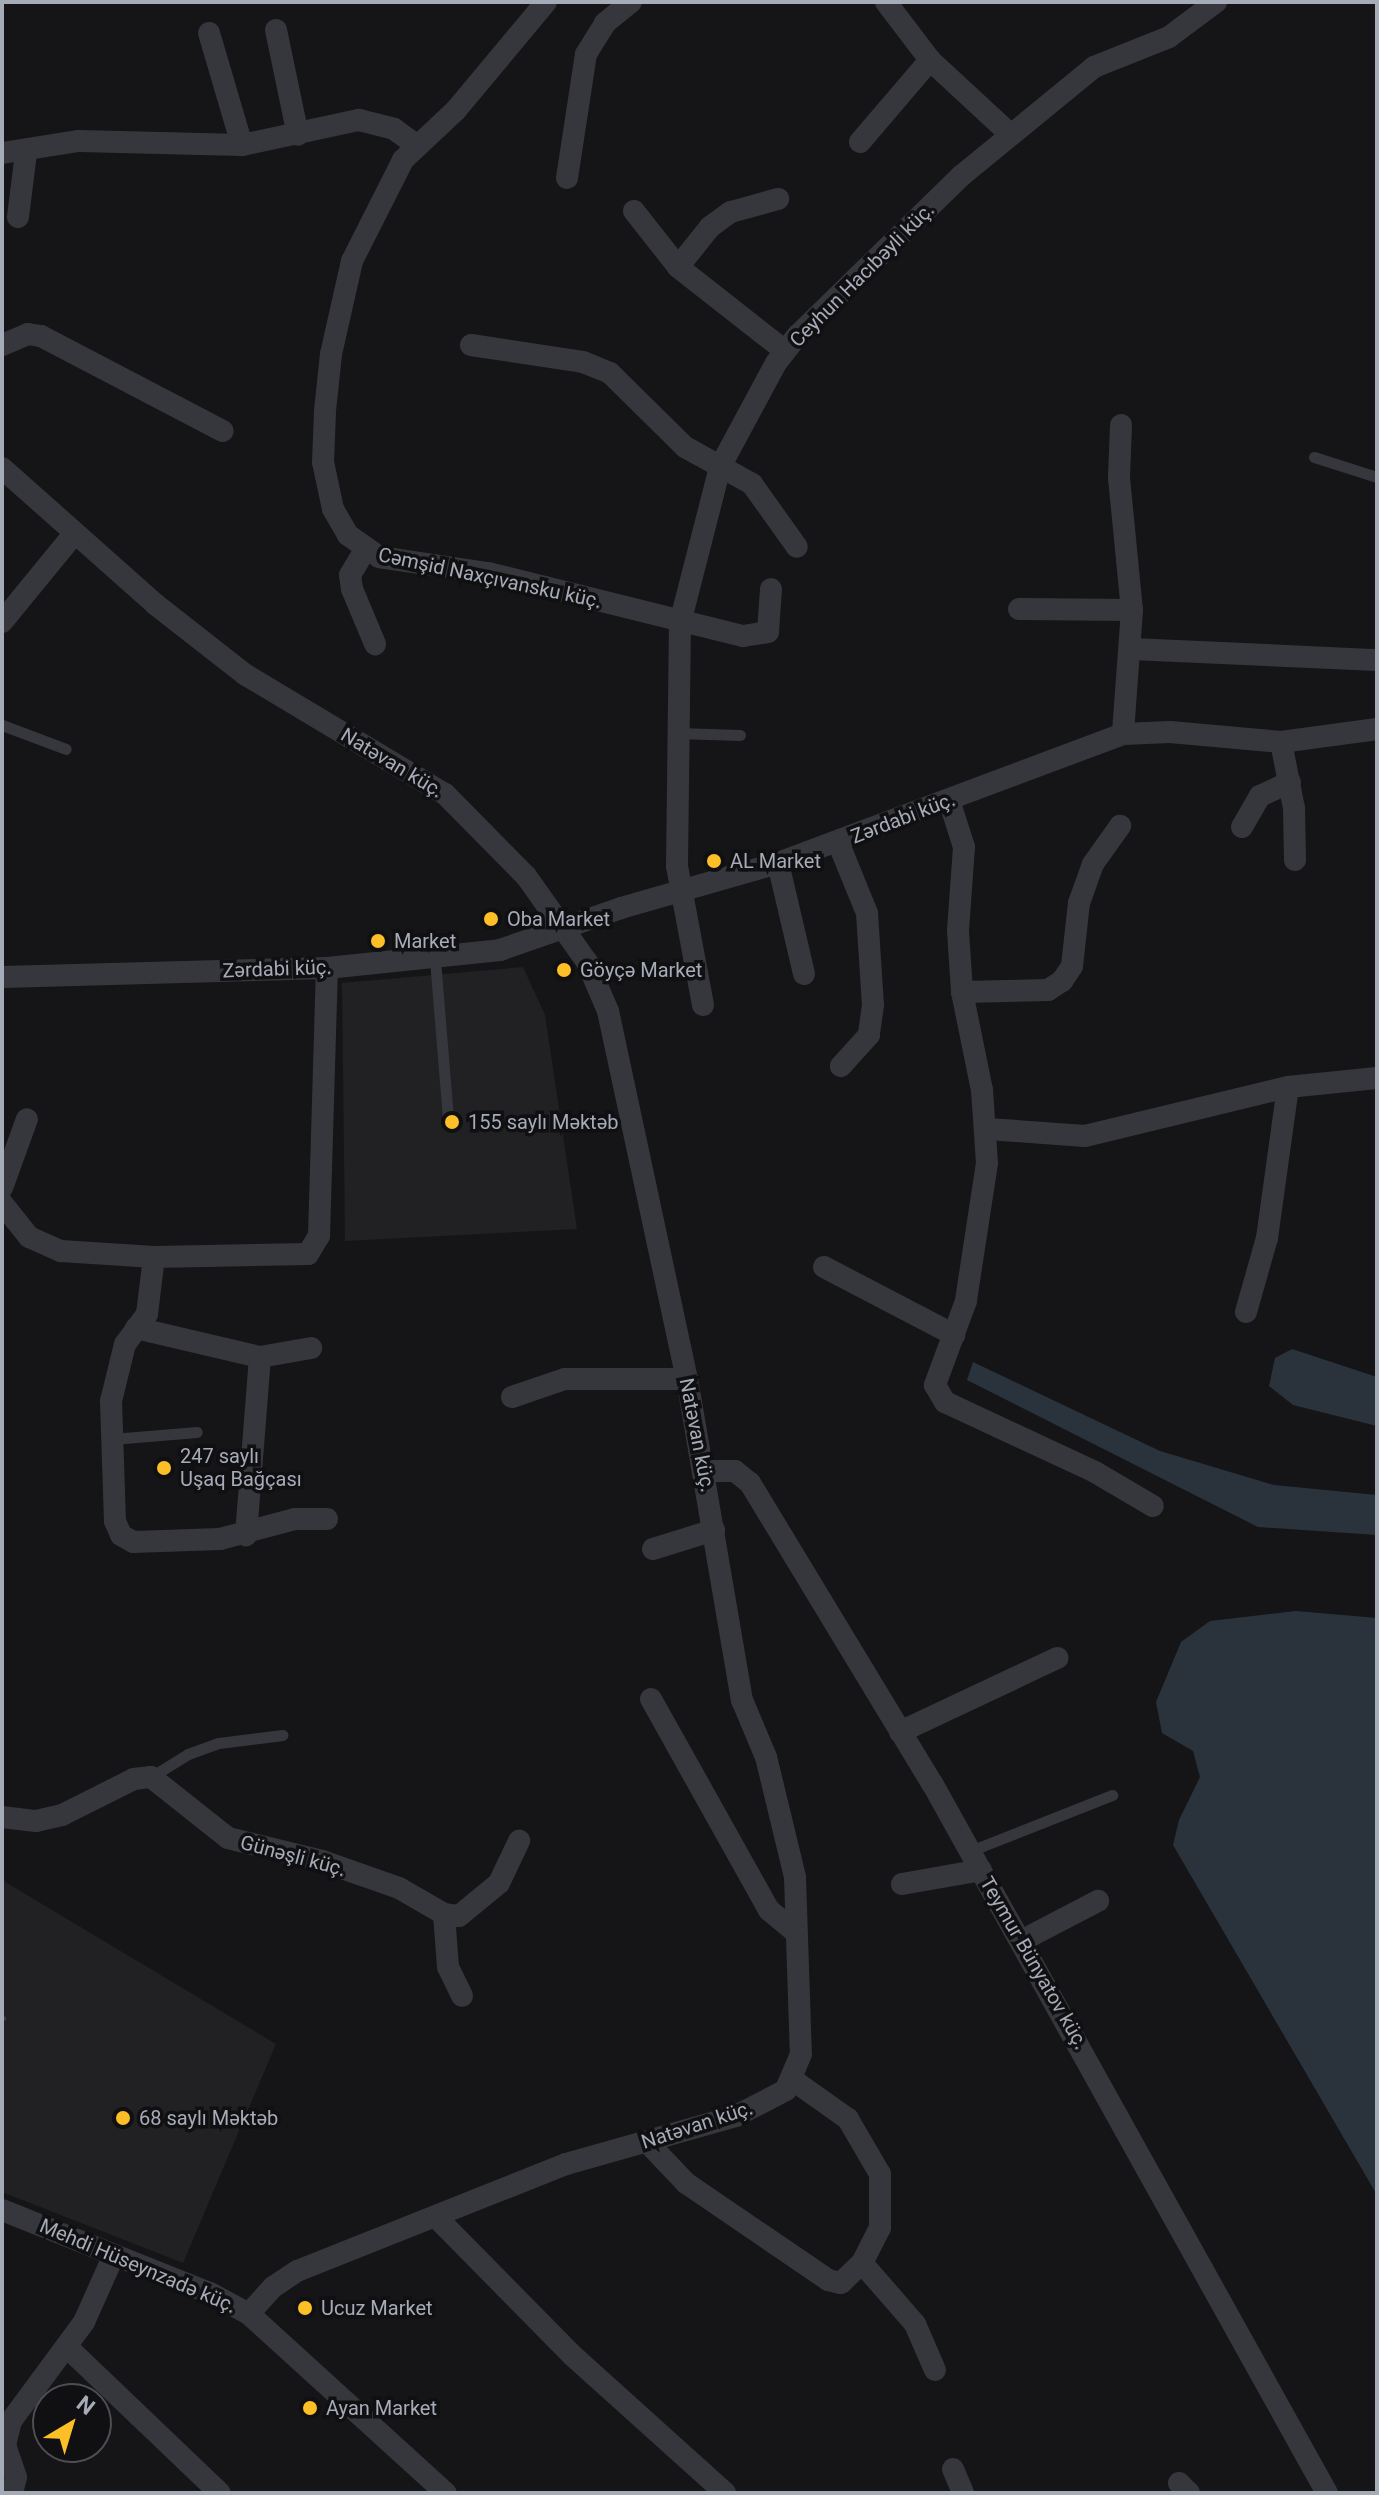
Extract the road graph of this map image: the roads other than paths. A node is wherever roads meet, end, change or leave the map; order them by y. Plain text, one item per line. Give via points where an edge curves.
1 (546, 2) edge
2 (631, 2) edge
3 (886, 2) edge
4 (1216, 2) edge
5 (276, 30) dead end
6 (209, 33) dead end
7 (930, 60) junction
8 (298, 135) junction
9 (1011, 135) junction
10 (860, 142) dead end
11 (242, 145) junction
12 (416, 145) junction
13 (2, 153) edge
14 (26, 153) junction
15 (567, 178) dead end
16 (778, 199) dead end
17 (634, 211) dead end
18 (18, 217) dead end
19 (678, 267) junction
20 (2, 345) edge
21 (471, 345) dead end
22 (785, 351) junction
23 (1121, 425) dead end
24 (223, 431) dead end
25 (1314, 457) dead end
26 (720, 467) junction
27 (3, 470) edge
28 (1377, 477) edge
29 (74, 534) junction
30 (797, 547) dead end
31 (365, 550) junction
32 (771, 589) dead end
33 (1019, 609) dead end
34 (1132, 610) junction
35 (2, 622) edge
36 (680, 623) junction
37 (375, 644) dead end
38 (1132, 649) junction
39 (1377, 660) edge
40 (2, 725) edge
41 (1377, 729) edge
42 (678, 733) junction
43 (1123, 734) junction
44 (740, 735) dead end
45 (1281, 742) junction
46 (66, 749) dead end
47 (1290, 782) junction
48 (949, 800) junction
49 (1120, 826) dead end
50 (1242, 827) dead end
51 (838, 842) junction
52 (1295, 860) dead end
53 (778, 863) junction
54 (680, 893) junction
55 (568, 930) junction
56 (435, 960) junction
57 (327, 968) junction
58 (804, 974) dead end
59 (2, 977) edge
60 (962, 992) junction
61 (703, 1005) dead end
62 (841, 1066) dead end
63 (1377, 1078) edge
64 (1288, 1087) junction
65 (27, 1119) dead end
66 (448, 1119) dead end
67 (988, 1129) junction
68 (2, 1188) edge
69 (2, 1203) edge
70 (154, 1257) junction
71 (824, 1267) dead end
72 (1246, 1312) dead end
73 (136, 1328) junction
74 (954, 1335) junction
75 (311, 1348) dead end
76 (260, 1357) junction
77 (687, 1379) junction
78 (512, 1397) dead end
79 (197, 1432) dead end
80 (112, 1439) junction
81 (706, 1471) junction
82 (1153, 1506) dead end
83 (327, 1519) dead end
84 (714, 1530) junction
85 (246, 1535) junction
86 (653, 1549) dead end
87 (1057, 1658) dead end
88 (651, 1699) dead end
89 (900, 1732) junction
90 (282, 1735) dead end
91 (151, 1777) junction
92 (1112, 1795) dead end
93 (2, 1817) edge
94 (519, 1841) dead end
95 (976, 1860) junction
96 (902, 1884) dead end
97 (1098, 1901) dead end
98 (444, 1914) junction
99 (795, 1932) junction
100 (1021, 1941) junction
101 (462, 1996) dead end
102 (793, 2080) junction
103 (647, 2142) junction
104 (2, 2210) edge
105 (437, 2218) junction
106 (114, 2255) junction
107 (862, 2263) junction
108 (249, 2314) junction
109 (67, 2347) junction
110 (935, 2370) dead end
111 (4, 2432) edge
112 (953, 2469) dead end
113 (12, 2493) edge
114 (220, 2493) edge
115 (446, 2493) edge
116 (725, 2493) edge
117 (963, 2493) edge
118 (1327, 2493) edge

1 - 12 street, Cəmşid Naxçıvansku küç. via 450,117
2 - 15 street via 605,23 586,54
3 - 7 street
4 - 9 street, Ceyhun Hacıbəyli küç. via 1169,37 1094,67
5 - 8 street
6 - 11 street
7 - 9 street
7 - 10 street
8 - 11 street
8 - 12 street via 367,121 394,129
9 - 22 street, Ceyhun Hacıbəyli küç. via 961,176
11 - 14 street via 79,141
12 - 31 street, Cəmşid Naxçıvansku küç. via 392,175 352,261 331,354 325,482 333,509
13 - 14 street
14 - 18 street
16 - 19 street via 731,212 710,227
17 - 19 street
19 - 22 street
20 - 24 street via 28,334 41,336
21 - 26 street via 583,362 610,373 685,447
22 - 26 street, Ceyhun Hacıbəyli küç.
23 - 34 street via 1119,478
25 - 28 lane
26 - 30 street via 752,484
26 - 36 street, Ceyhun Hacıbəyli küç.
27 - 29 street, Natəvan küç.
29 - 35 street
29 - 55 street, Natəvan küç. via 246,675 445,794 526,876
31 - 36 street, Cəmşid Naxçıvansku küç. via 379,557 551,587
31 - 37 street via 350,575
32 - 36 street, Cəmşid Naxçıvansku küç. via 772,618 760,636
33 - 34 street
34 - 38 street
36 - 42 street, Ceyhun Hacıbəyli küç.
38 - 39 street
38 - 43 street
40 - 46 lane
41 - 45 street, Zərdabi küç.
42 - 44 lane
42 - 54 street, Ceyhun Hacıbəyli küç.
43 - 45 street, Zərdabi küç. via 1170,732
43 - 48 street, Zərdabi küç.
45 - 47 street
47 - 50 street via 1260,796
47 - 52 street
48 - 51 street, Zərdabi küç.
48 - 60 street via 964,847 958,931
49 - 60 street via 1093,864 1079,903 1072,966 1062,981 1048,990
51 - 53 street, Zərdabi küç.
51 - 62 street via 867,913 873,1005 869,1035
53 - 54 street, Zərdabi küç.
53 - 58 street
54 - 55 street, Zərdabi küç. via 621,908
54 - 61 street, Ceyhun Hacıbəyli küç.
55 - 56 street, Zərdabi küç. via 512,948
55 - 77 street, Natəvan küç. via 608,1011
56 - 57 street, Zərdabi küç.
56 - 66 lane
57 - 59 street, Zərdabi küç.
57 - 70 street via 327,1093 316,1247 297,1256
60 - 67 street
63 - 64 street
64 - 67 street via 1085,1136
64 - 72 street via 1267,1238
65 - 68 street
67 - 74 street via 976,1258
69 - 70 street via 44,1248
70 - 73 street via 147,1314
71 - 74 street
73 - 76 street
73 - 80 street via 117,1368
74 - 82 street via 935,1385 945,1402 1095,1472
75 - 76 street
76 - 85 street
77 - 78 street via 565,1379
77 - 81 street, Natəvan küç.
79 - 80 lane
80 - 85 street via 115,1521 121,1535 133,1542
81 - 84 street, Natəvan küç.
81 - 89 street, Teymur Bünyatov küç. via 735,1471 750,1483
83 - 85 street via 295,1519
84 - 86 street
84 - 99 street, Natəvan küç. via 742,1700 763,1748 790,1853
87 - 89 street
88 - 99 street via 769,1910
89 - 95 street, Teymur Bünyatov küç.
90 - 91 lane via 209,1747
91 - 93 street via 134,1779 62,1815 36,1821
91 - 98 street, Günəşli küç. via 228,1838 399,1888
92 - 95 lane
94 - 98 street via 488,1896 459,1916
95 - 96 street
95 - 100 street, Teymur Bünyatov küç.
97 - 100 street
98 - 101 street via 448,1967
99 - 102 street, Natəvan küç. via 801,2054
100 - 118 street, Teymur Bünyatov küç.
102 - 103 street, Natəvan küç. via 775,2097 736,2116
102 - 107 street via 848,2119 880,2174 880,2228
103 - 105 street, Natəvan küç. via 566,2164
103 - 107 street via 686,2183 828,2280 847,2280
104 - 106 street, Mehdi Hüseynzadə küç.
105 - 108 street, Natəvan küç. via 297,2271 273,2287
105 - 116 street via 572,2355
106 - 108 street, Mehdi Hüseynzadə küç.
106 - 109 street
107 - 110 street via 915,2324
108 - 115 street, Mehdi Hüseynzadə küç.
109 - 111 street
109 - 114 street
111 - 113 street via 16,2477
112 - 117 street

